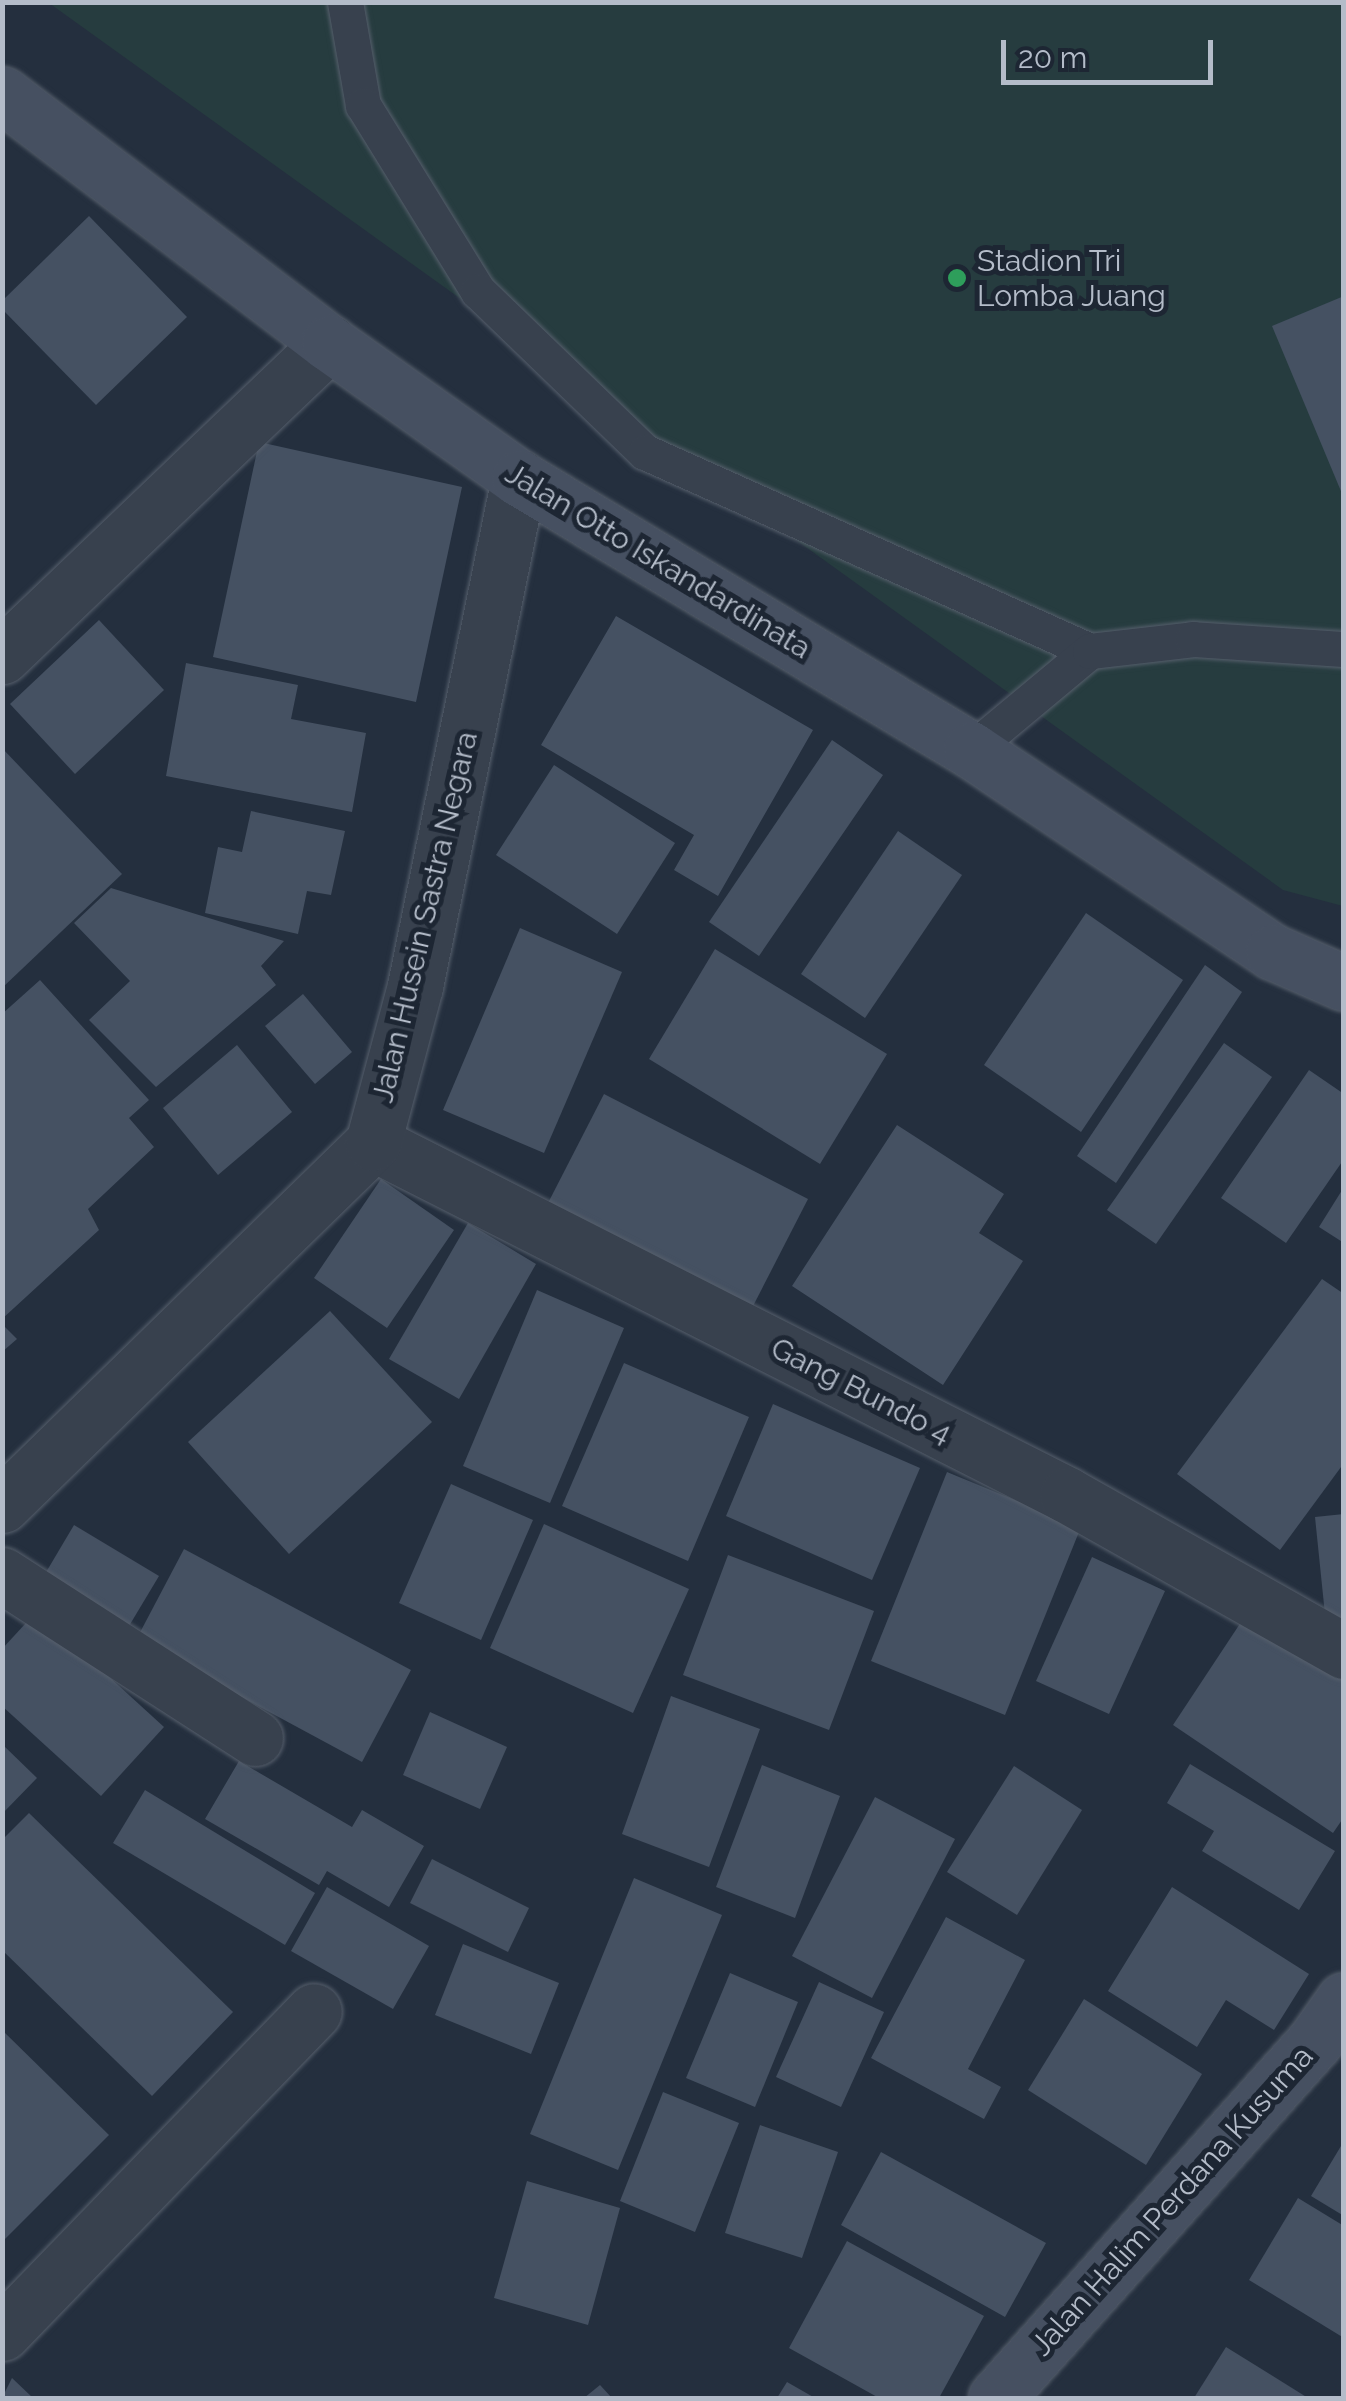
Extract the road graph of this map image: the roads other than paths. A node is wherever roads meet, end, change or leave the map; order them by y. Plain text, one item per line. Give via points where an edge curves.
1 (345, 2) edge
2 (2, 94) edge
3 (328, 343) junction
4 (518, 478) junction
5 (1344, 649) edge
6 (1090, 651) junction
7 (2, 656) edge
8 (971, 750) junction
9 (1344, 984) edge
10 (373, 1142) junction
11 (2, 1505) edge
12 (2, 1575) edge
13 (1344, 1651) edge
14 (255, 1738) dead end
15 (314, 2012) dead end
16 (1334, 2032) edge
17 (2, 2333) edge
18 (996, 2398) edge

1 - 6 lane via 363,105 478,291 645,452
2 - 3 street, Jalan Otto Iskandardinata
3 - 4 street, Jalan Otto Iskandardinata
3 - 7 street
4 - 8 street, Jalan Otto Iskandardinata
4 - 10 street, Jalan Husein Sastra Negara via 415,986
5 - 6 lane via 1193,639
6 - 8 lane
8 - 9 street, Jalan Otto Iskandardinata via 1273,952
10 - 11 street, Jalan Husein Sastra Negara
10 - 13 street, Gang Bundo 4 via 1067,1495
12 - 14 street
15 - 17 street
16 - 18 street, Jalan Halim Perdana Kusuma

